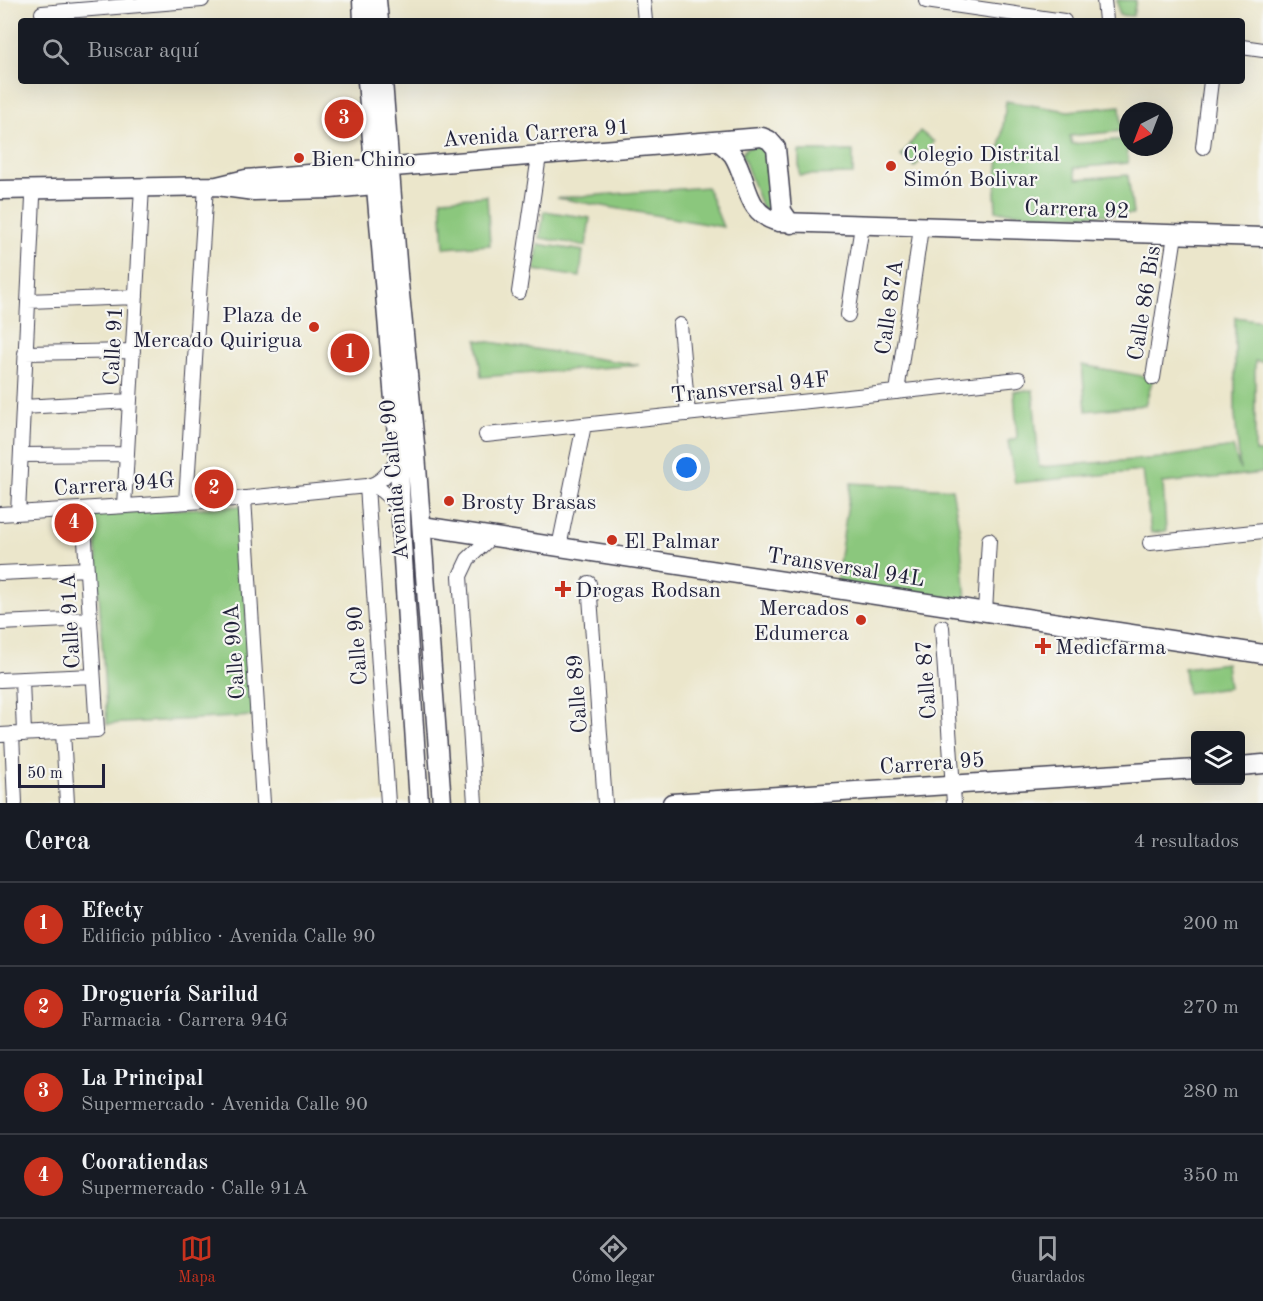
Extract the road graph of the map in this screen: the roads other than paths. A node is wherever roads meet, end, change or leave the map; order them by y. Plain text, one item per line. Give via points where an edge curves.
1 (202, 0) edge
2 (362, 0) edge
3 (377, 0) edge
4 (643, 0) edge
5 (1104, 0) edge
6 (926, 1) edge
7 (128, 3) edge
8 (42, 13) dead end
9 (363, 18) edge
10 (379, 18) edge
11 (645, 18) edge
12 (1043, 18) edge
13 (1106, 18) edge
14 (1245, 47) edge
15 (1263, 50) edge
16 (367, 84) edge
17 (383, 84) edge
18 (1211, 84) edge
19 (720, 142) junction
20 (1203, 147) dead end
21 (539, 156) junction
22 (382, 176) junction
23 (211, 186) junction
24 (142, 187) junction
25 (330, 189) junction
26 (0, 190) edge
27 (33, 198) dead end
28 (378, 219) junction
29 (791, 224) junction
30 (862, 226) junction
31 (921, 228) junction
32 (1175, 235) junction
33 (1263, 237) edge
34 (519, 292) dead end
35 (136, 297) junction
36 (28, 301) junction
37 (848, 315) dead end
38 (680, 325) dead end
39 (133, 351) junction
40 (26, 352) junction
41 (1153, 378) dead end
42 (1019, 379) dead end
43 (897, 392) junction
44 (130, 401) junction
45 (23, 407) junction
46 (688, 414) junction
47 (584, 425) junction
48 (486, 435) dead end
49 (127, 454) junction
50 (21, 455) junction
51 (399, 459) junction
52 (371, 485) junction
53 (244, 498) junction
54 (186, 502) junction
55 (124, 506) junction
56 (400, 507) junction
57 (83, 509) junction
58 (18, 513) junction
59 (0, 514) edge
60 (422, 526) junction
61 (1263, 531) edge
62 (491, 537) junction
63 (989, 540) dead end
64 (1150, 543) dead end
65 (559, 547) junction
66 (87, 569) junction
67 (0, 573) edge
68 (589, 583) dead end
69 (985, 612) junction
70 (90, 620) junction
71 (0, 623) edge
72 (942, 627) dead end
73 (1263, 654) edge
74 (93, 675) junction
75 (22, 679) junction
76 (0, 680) edge
77 (63, 732) junction
78 (12, 734) edge
79 (1263, 764) edge
80 (1245, 766) edge
81 (1191, 769) edge
82 (952, 784) junction
83 (14, 786) junction
84 (0, 787) edge
85 (416, 799) edge
86 (443, 800) edge
87 (15, 803) edge
88 (67, 803) edge
89 (263, 803) edge
90 (388, 803) edge
91 (475, 803) edge
92 (604, 803) edge
93 (672, 803) edge
94 (954, 803) edge

1 - 7 street
2 - 9 main road
3 - 10 main road
4 - 11 street
5 - 13 street
6 - 12 street
7 - 8 street
14 - 15 street
16 - 22 main road, Avenida Calle 90
17 - 22 main road, Avenida Calle 90
18 - 20 street
19 - 21 main road, Avenida Carrera 91
19 - 29 main road, Carrera 92 via 733,155 759,211 770,220
19 - 29 main road, Avenida Carrera 91 via 762,137 774,144 778,152 781,207
21 - 22 main road, Avenida Carrera 91
21 - 34 street
22 - 23 main road, Avenida Carrera 91 via 246,179
22 - 25 main road, Avenida Carrera 91
22 - 28 main road, Avenida Calle 90
22 - 60 main road, Avenida Calle 90
23 - 24 main road, Avenida Carrera 91
23 - 25 main road, Avenida Carrera 91 via 254,191
23 - 54 street
24 - 26 main road, Avenida Carrera 91
24 - 35 street, Calle 91
25 - 28 main road via 362,198
27 - 36 street
28 - 51 main road, Avenida Calle 90
29 - 30 main road, Carrera 92
30 - 31 main road, Carrera 92
30 - 37 street
31 - 32 main road, Carrera 92
31 - 43 street, Calle 87A
32 - 33 main road, Carrera 92
32 - 41 street, Calle 86 Bis
35 - 36 street
35 - 39 street, Calle 91
36 - 40 street
38 - 46 street
39 - 40 street
39 - 44 street, Calle 91
40 - 45 street
42 - 43 street, Transversal 94F
43 - 46 street, Transversal 94F
44 - 45 street
44 - 49 street, Calle 91
45 - 50 street
46 - 47 street, Transversal 94F
47 - 48 street, Transversal 94F
47 - 65 street
49 - 50 street
49 - 55 street, Calle 91
50 - 58 street
51 - 52 street via 383,478
51 - 56 main road, Avenida Calle 90
52 - 53 street, Carrera 94G
52 - 56 street
52 - 90 street, Calle 90
53 - 54 street, Carrera 94G
53 - 89 street, Calle 90A
54 - 55 street, Carrera 94G
55 - 57 street, Carrera 94G
56 - 60 main road
56 - 85 main road, Avenida Calle 90
57 - 58 street, Carrera 94G
57 - 66 street, Calle 91A
58 - 59 street, Carrera 94G
60 - 62 main road, Transversal 94L
60 - 86 main road, Avenida Calle 90
61 - 64 street
62 - 65 main road, Transversal 94L
62 - 91 street via 468,559 460,576
63 - 69 street
65 - 69 main road, Transversal 94L
66 - 67 street
66 - 70 street, Calle 91A
68 - 92 street, Calle 89
69 - 73 main road, Transversal 94L
70 - 71 street
70 - 74 street, Calle 91A
72 - 82 street, Calle 87
74 - 75 street
74 - 77 street, Calle 91A via 97,730
75 - 76 street
75 - 78 street
77 - 78 street
77 - 88 street
78 - 83 street
79 - 80 main road
81 - 82 main road, Carrera 95
82 - 93 main road, Carrera 95
82 - 94 street, Calle 87
83 - 84 street
83 - 87 street

